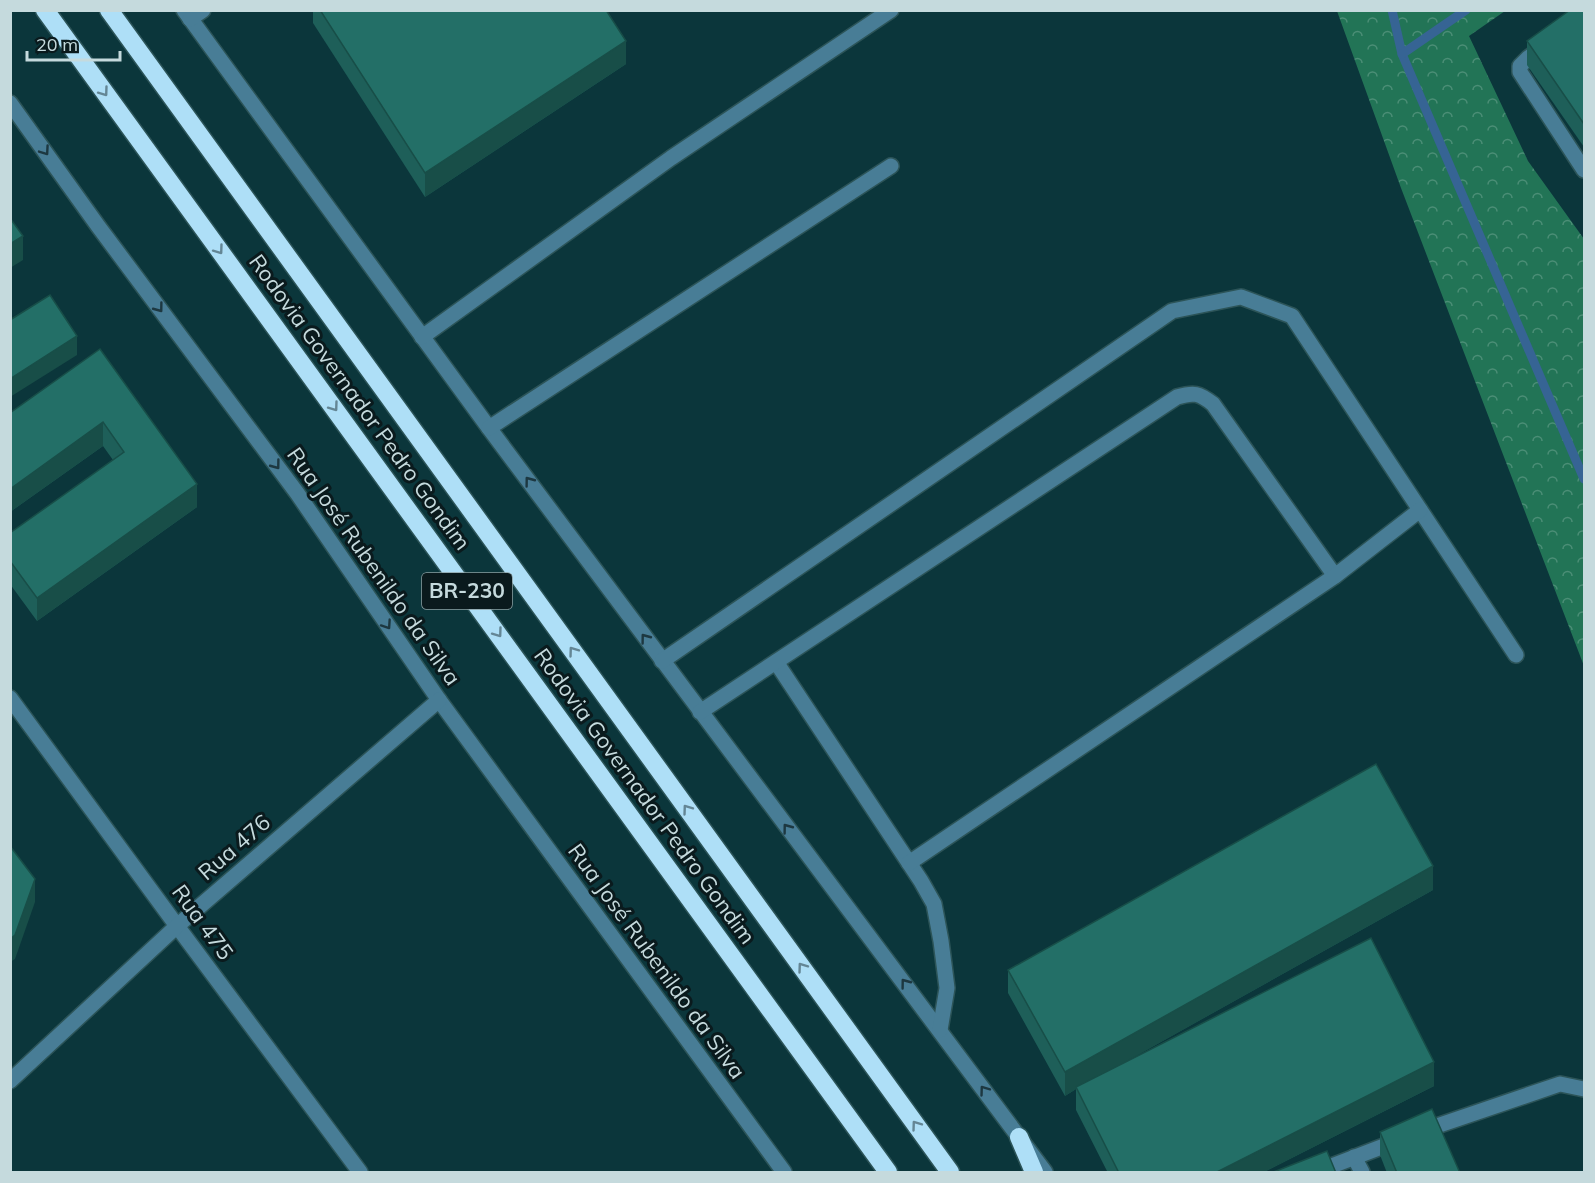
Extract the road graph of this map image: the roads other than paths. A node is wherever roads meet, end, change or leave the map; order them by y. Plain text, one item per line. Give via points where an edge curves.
1 (45, 10) edge
2 (109, 10) edge
3 (891, 10) edge
4 (192, 13) edge
5 (1556, 38) edge
6 (10, 103) edge
7 (891, 166) dead end
8 (1584, 170) edge
9 (422, 337) junction
10 (489, 428) junction
11 (1420, 510) junction
12 (1335, 576) junction
13 (1516, 655) dead end
14 (662, 661) junction
15 (776, 662) junction
16 (10, 698) edge
17 (439, 700) junction
18 (700, 712) junction
19 (909, 862) junction
20 (177, 926) junction
21 (940, 1030) junction
22 (10, 1082) edge
23 (1584, 1089) edge
24 (1019, 1137) junction
25 (1354, 1157) junction
26 (360, 1173) edge
27 (784, 1173) edge
28 (888, 1173) edge
29 (950, 1173) edge
30 (1034, 1173) edge
31 (1045, 1173) edge
32 (1316, 1173) edge
33 (1362, 1173) edge

1 -> 28 highway, Rodovia Governador Pedro Gondim / BR-230
29 -> 2 highway, Rodovia Governador Pedro Gondim / BR-230
3 - 9 street via 671,158
4 - 9 street
5 - 8 street via 1528,58 1520,72
6 -> 17 street, Rua José Rubenildo da Silva via 297,494
7 - 10 street
9 - 10 street
14 -> 10 street
11 - 12 street
11 - 13 street
11 - 14 street via 1292,316 1241,297 1172,311
12 - 15 street via 1213,404 1192,393 1177,397
12 - 19 street
14 - 18 street
15 - 18 street
15 - 19 street
16 - 20 street, Rua 475
17 - 20 street, Rua 476
17 - 27 street, Rua José Rubenildo da Silva
21 -> 18 street
19 - 21 street via 934,904 941,941 947,988
20 - 22 street, Rua 476
20 - 26 street, Rua 475
24 -> 21 street
23 - 25 street via 1560,1084
24 - 30 highway
24 - 31 street
25 - 32 street
25 - 33 street

